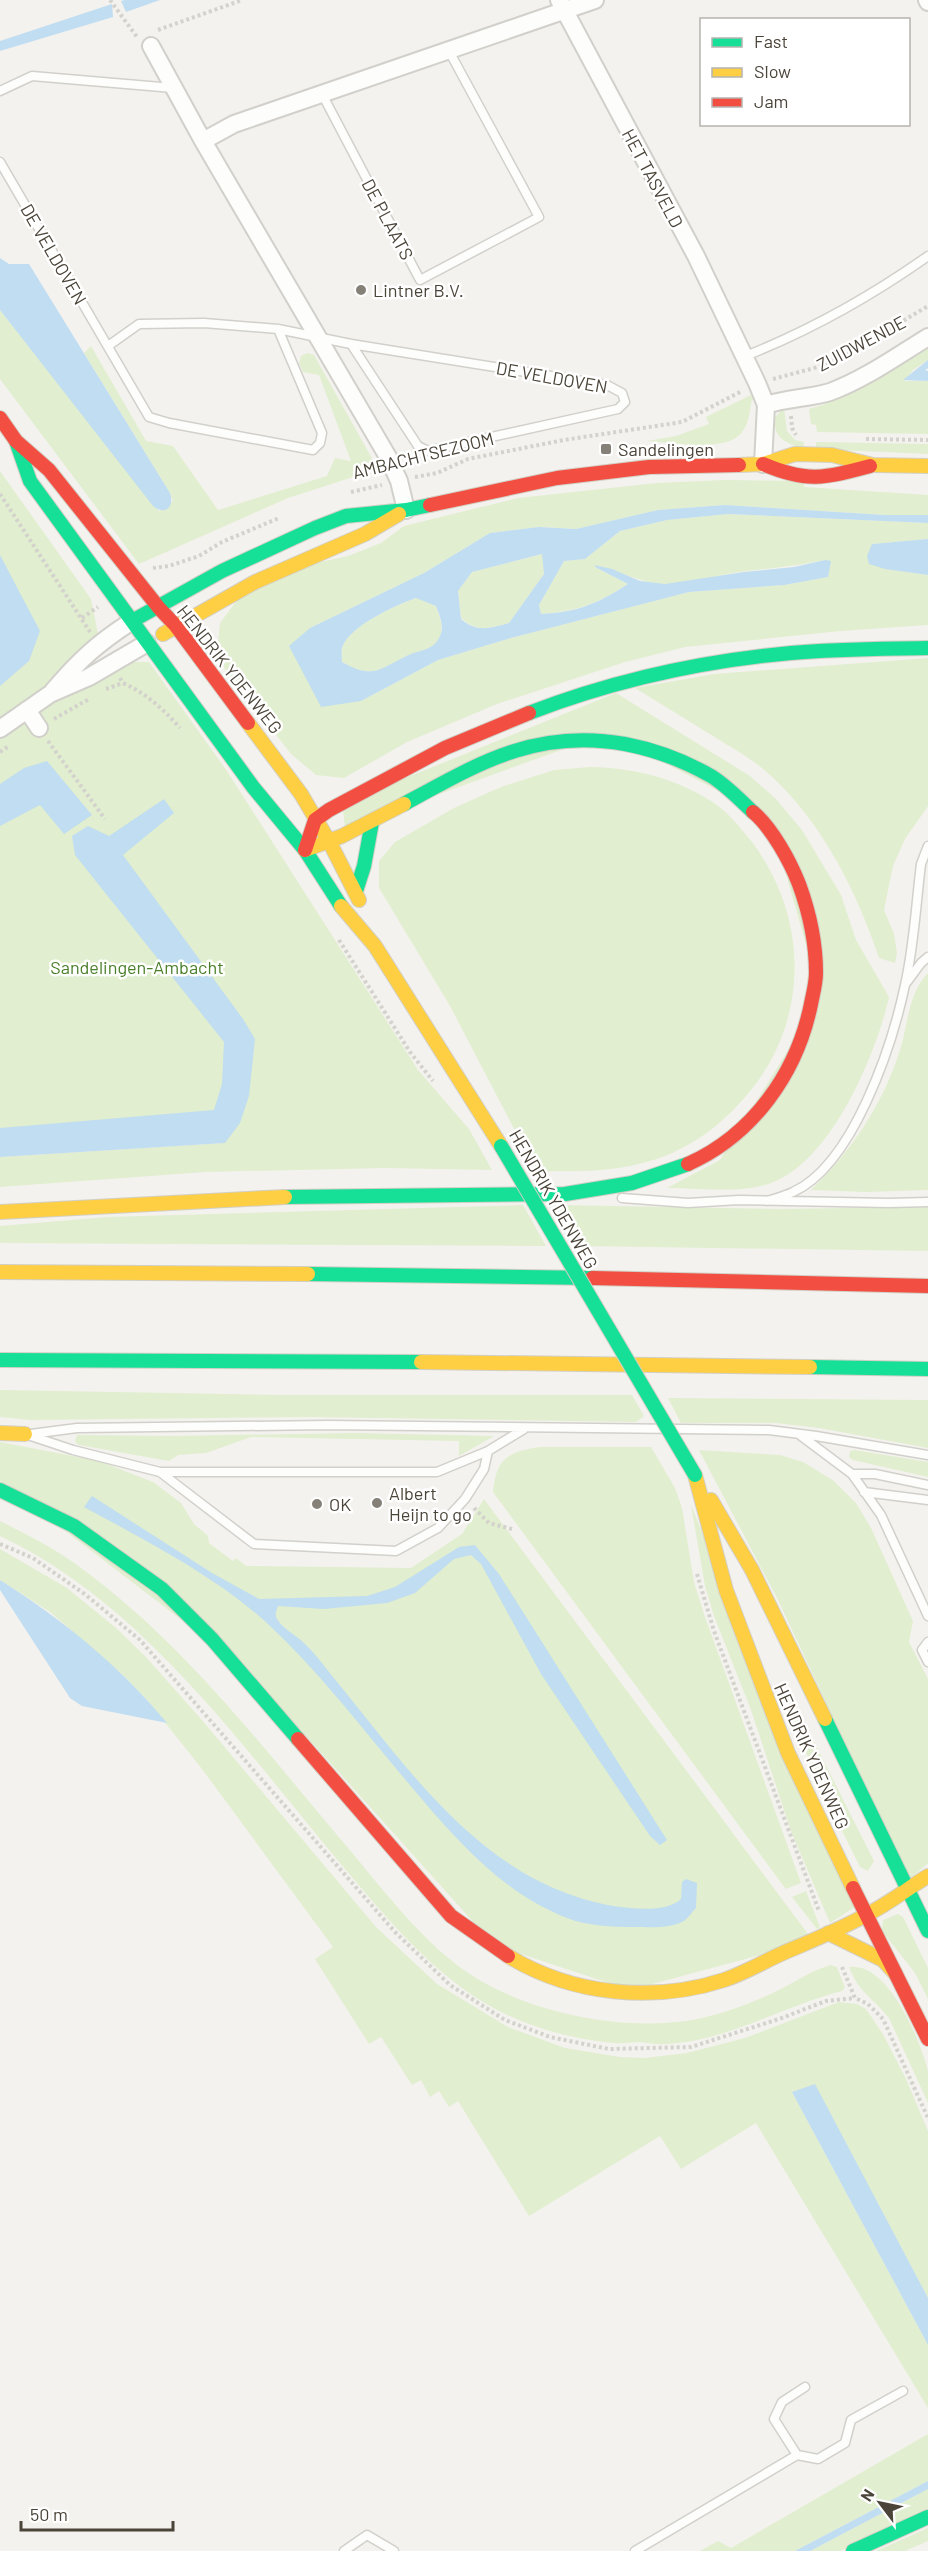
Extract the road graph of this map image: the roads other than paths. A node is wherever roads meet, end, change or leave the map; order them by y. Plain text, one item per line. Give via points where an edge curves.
1 (594, 0) edge
2 (562, 6) edge
3 (151, 37) road end
4 (449, 51) junction
5 (174, 88) junction
6 (0, 91) edge
7 (322, 94) junction
8 (203, 141) junction
9 (0, 162) edge
10 (928, 256) edge
11 (278, 329) junction
12 (319, 337) junction
13 (928, 337) edge
14 (351, 344) junction
15 (108, 346) junction
16 (743, 357) junction
17 (766, 405) junction
18 (0, 418) edge
19 (16, 441) junction
20 (763, 464) junction
21 (873, 465) junction
22 (928, 466) edge
23 (406, 510) junction
24 (159, 608) junction
25 (132, 621) junction
26 (176, 626) junction
27 (147, 643) junction
28 (928, 648) edge
29 (50, 694) junction
30 (27, 710) junction
31 (39, 728) road end
32 (0, 729) edge
33 (316, 818) junction
34 (372, 822) junction
35 (330, 843) junction
36 (928, 846) edge
37 (305, 850) junction
38 (356, 891) junction
39 (375, 946) junction
40 (928, 957) edge
41 (905, 985) junction
42 (567, 1194) junction
43 (767, 1201) junction
44 (928, 1202) edge
45 (0, 1212) edge
46 (0, 1272) edge
47 (928, 1286) edge
48 (0, 1360) edge
49 (928, 1369) edge
50 (525, 1429) junction
51 (0, 1432) edge
52 (797, 1433) junction
53 (25, 1434) junction
54 (488, 1451) junction
55 (928, 1455) edge
56 (160, 1472) junction
57 (852, 1474) junction
58 (695, 1475) junction
59 (928, 1485) edge
60 (0, 1490) edge
61 (864, 1492) junction
62 (928, 1500) edge
63 (928, 1616) edge
64 (928, 1642) edge
65 (928, 1662) edge
66 (928, 1876) edge
67 (906, 1888) junction
68 (867, 1915) junction
69 (928, 1931) edge
70 (828, 1933) junction
71 (895, 1973) junction
72 (928, 2038) edge
73 (806, 2387) dead end
74 (903, 2391) dead end
75 (797, 2455) junction
76 (928, 2517) edge
77 (344, 2551) edge
78 (394, 2551) edge
79 (635, 2551) edge
80 (853, 2551) edge

1 - 2 street
2 - 4 street
2 - 16 street, HET TASVELD via 696,256
3 - 5 street
4 - 7 street
4 - 7 lane, DE PLAATS via 539,217 420,280
5 - 6 lane via 32,76
5 - 8 street
7 - 8 street via 234,124
8 - 12 street
9 - 15 lane, DE VELDOVEN
10 - 16 lane via 852,306 787,340
11 - 12 lane, DE VELDOVEN
11 - 15 lane, DE VELDOVEN via 148,323 139,324
11 - 15 lane, DE VELDOVEN via 322,433 313,450 149,417
12 - 14 lane, DE VELDOVEN
12 - 23 street via 388,457
13 - 17 street, ZUIDWENDE via 828,393
14 - 14 lane, DE VELDOVEN via 418,446 428,451 618,409 625,402 622,393 607,385
16 - 17 street, HET TASVELD
17 - 20 street, HET TASVELD
18 - 19 main road, HENDRIK YDENWEG
19 - 24 main road, HENDRIK YDENWEG via 49,470
19 - 25 main road, HENDRIK YDENWEG via 30,481
20 - 21 main road via 795,454 811,454
20 - 21 main road via 795,476 831,476
20 - 23 main road via 608,471 523,484
21 - 22 main road
23 - 24 main road via 346,516 315,528 222,571
23 - 26 main road via 365,534 255,582
24 - 25 main road
24 - 26 main road, HENDRIK YDENWEG
25 - 27 main road, HENDRIK YDENWEG
25 - 29 street via 77,661
26 - 27 main road
26 - 33 main road, HENDRIK YDENWEG
27 - 29 street via 89,677
27 - 37 main road, HENDRIK YDENWEG via 253,787
28 - 33 main road via 775,655 643,677 484,731 436,752
29 - 30 street
30 - 31 street
30 - 32 street
33 - 35 main road, HENDRIK YDENWEG
33 - 37 main road
34 - 35 main road
34 - 38 main road via 365,869
34 - 42 main road via 450,777 497,757 532,745 596,739 639,744 684,759 724,785 782,845 810,908 816,948 815,996 804,1036 784,1077 736,1136 703,1158 660,1175
35 - 37 main road
35 - 38 main road, HENDRIK YDENWEG
36 - 41 lane via 921,864
37 - 39 main road, HENDRIK YDENWEG via 337,901
38 - 39 main road, HENDRIK YDENWEG
39 - 58 main road, HENDRIK YDENWEG, bridge via 501,1146
40 - 41 lane
41 - 43 lane via 889,1040 855,1127 819,1174 794,1192
42 - 43 lane via 688,1203
42 - 45 main road via 220,1198
43 - 44 lane
46 - 47 main road via 528,1276
48 - 49 main road
50 - 52 lane
50 - 53 lane via 328,1425 77,1428
50 - 54 lane
51 - 53 main road
52 - 55 lane
52 - 57 lane
53 - 56 lane
54 - 56 lane via 437,1472
54 - 56 lane via 484,1469 465,1499 438,1528 396,1551 254,1544
57 - 59 lane via 875,1474
57 - 61 lane
58 - 67 main road, HENDRIK YDENWEG via 752,1570
58 - 68 main road, HENDRIK YDENWEG via 726,1590 765,1695 808,1798
60 - 70 main road via 74,1526 162,1589 212,1639 452,1916 506,1956 540,1974 580,1987 657,1992 718,1982
61 - 62 lane
61 - 63 lane via 881,1515
64 - 65 lane via 922,1650
66 - 67 main road
67 - 68 main road
67 - 69 main road, HENDRIK YDENWEG
68 - 70 main road
68 - 71 main road, HENDRIK YDENWEG
70 - 71 main road via 883,1960
71 - 72 main road, HENDRIK YDENWEG
73 - 75 lane via 782,2402 774,2419
74 - 75 lane via 851,2420 845,2443 818,2459
75 - 79 lane
76 - 80 main road
77 - 78 lane via 367,2535

